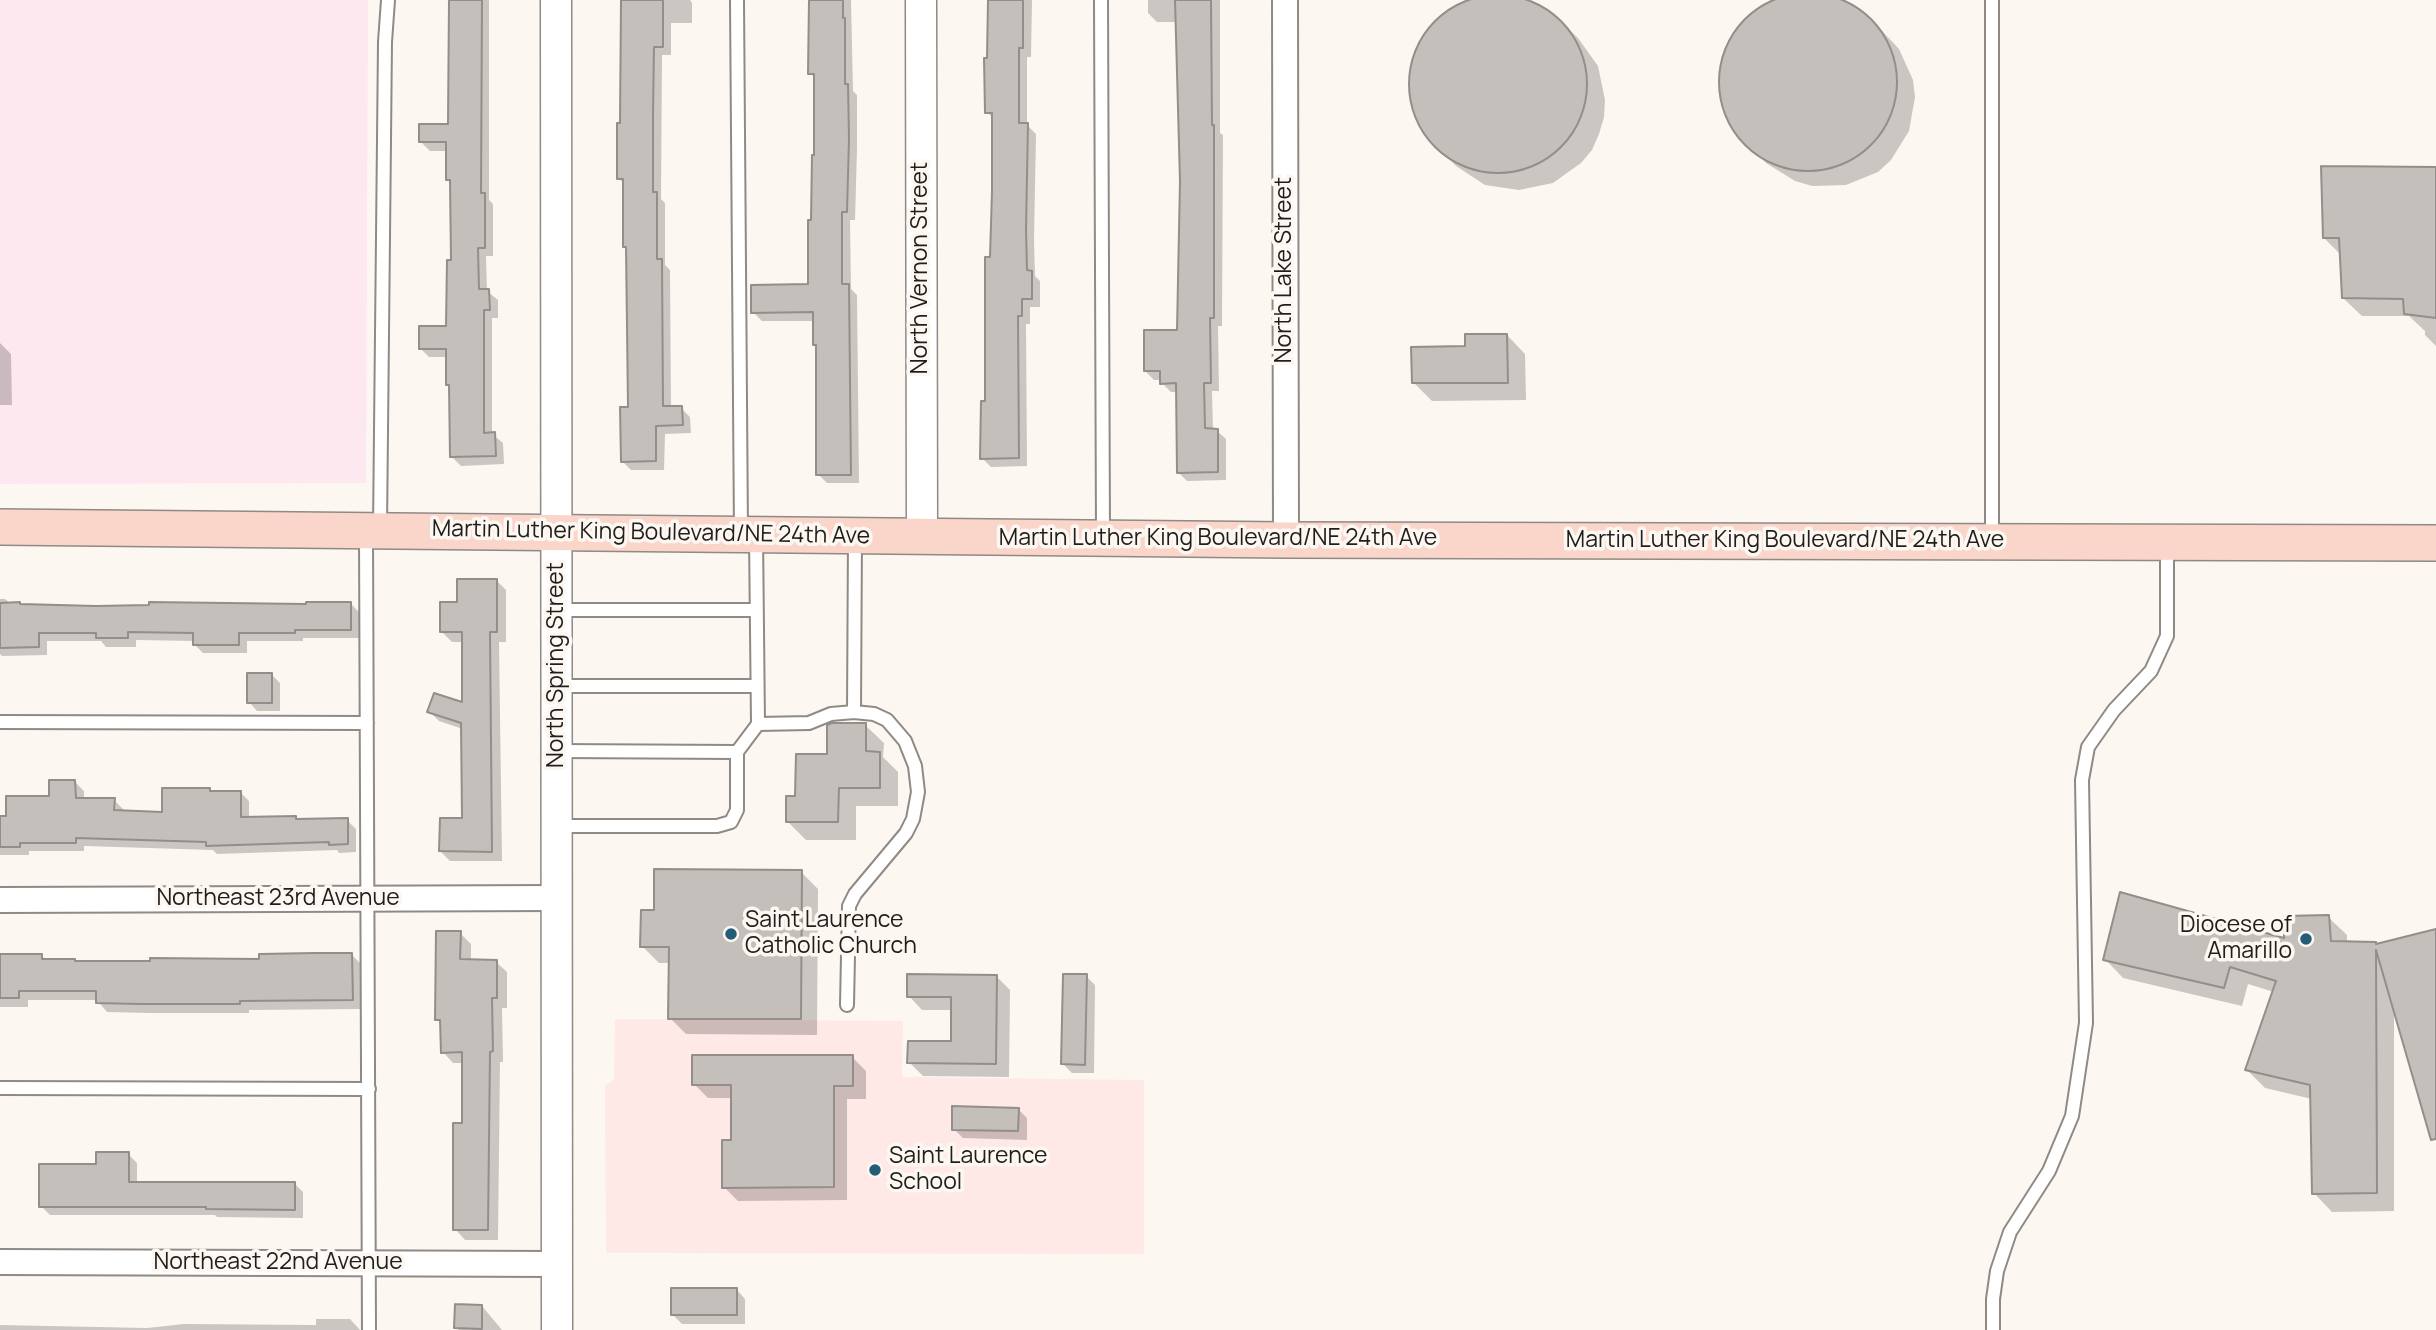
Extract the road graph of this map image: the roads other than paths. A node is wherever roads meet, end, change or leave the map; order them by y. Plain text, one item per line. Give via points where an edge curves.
1 (388, 0) edge
2 (556, 0) edge
3 (737, 0) edge
4 (921, 0) edge
5 (1101, 0) edge
6 (1285, 0) edge
7 (1992, 0) edge
8 (0, 527) edge
9 (373, 530) junction
10 (557, 533) junction
11 (748, 535) junction
12 (855, 536) junction
13 (922, 537) junction
14 (1103, 538) junction
15 (1286, 540) junction
16 (1992, 541) junction
17 (2167, 542) junction
18 (2436, 543) edge
19 (557, 610) junction
20 (756, 610) junction
21 (557, 686) junction
22 (757, 686) junction
23 (854, 712) junction
24 (0, 722) edge
25 (367, 723) junction
26 (758, 724) junction
27 (556, 751) junction
28 (737, 752) junction
29 (556, 826) junction
30 (556, 898) junction
31 (368, 899) junction
32 (0, 900) edge
33 (847, 1005) dead end
34 (0, 1088) edge
35 (369, 1089) junction
36 (0, 1262) edge
37 (370, 1264) junction
38 (556, 1264) junction
39 (369, 1330) edge
40 (557, 1330) edge
41 (1993, 1330) edge

1 - 9 lane
2 - 10 street, North Spring Street
3 - 11 lane
4 - 13 street, North Vernon Street
5 - 14 lane
6 - 15 street, North Lake Street
7 - 16 lane
8 - 9 main road, Martin Luther King Boulevard/NE 24th Ave
9 - 10 main road, Martin Luther King Boulevard/NE 24th Ave
9 - 25 lane
10 - 11 main road, Martin Luther King Boulevard/NE 24th Ave
10 - 19 street, North Spring Street
11 - 12 main road, Martin Luther King Boulevard/NE 24th Ave
11 - 20 lane
12 - 13 main road, Martin Luther King Boulevard/NE 24th Ave
12 - 23 lane
13 - 14 main road, Martin Luther King Boulevard/NE 24th Ave
14 - 15 main road, Martin Luther King Boulevard/NE 24th Ave
15 - 16 main road, Martin Luther King Boulevard/NE 24th Ave
16 - 17 main road, Martin Luther King Boulevard/NE 24th Ave
17 - 18 main road, Martin Luther King Boulevard/NE 24th Ave
17 - 41 lane via 2167,636 2151,671 2114,710 2088,747 2082,792 2086,1023 2072,1116 2049,1171 2010,1232 1997,1271
19 - 20 lane
19 - 21 street, North Spring Street
20 - 22 lane
21 - 22 lane
21 - 27 street, North Spring Street
22 - 26 lane
23 - 26 lane via 831,714 809,723
23 - 33 lane via 887,720 905,741 915,766 918,792 906,833 849,906
24 - 25 lane
25 - 31 lane
26 - 28 lane
27 - 28 lane
27 - 29 street, North Spring Street
28 - 29 lane via 737,810 731,822 717,826
29 - 30 street, North Spring Street
30 - 31 street, Northeast 23rd Avenue
30 - 38 street, North Spring Street
31 - 32 street, Northeast 23rd Avenue
31 - 35 lane
34 - 35 lane
35 - 37 lane
36 - 37 street, Northeast 22nd Avenue
37 - 38 street, Northeast 22nd Avenue
37 - 39 lane
38 - 40 street, North Spring Street

